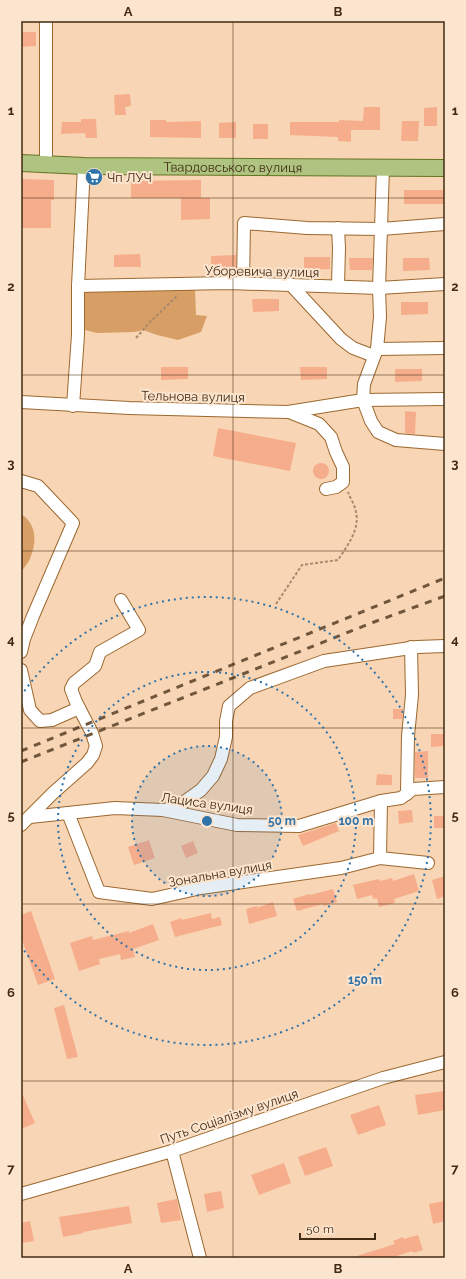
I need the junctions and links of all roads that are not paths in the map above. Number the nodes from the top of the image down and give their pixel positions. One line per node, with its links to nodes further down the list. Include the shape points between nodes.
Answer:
1 (46, 21): 3 (street)
2 (21, 163): 3 (main road, Твардовського вулиця)
3 (46, 164): 4 (main road, Твардовського вулиця)
4 (84, 166): 5 (main road, Твардовського вулиця); 13 (street)
5 (383, 168): 6 (main road, Твардовського вулиця); 9 (street)
6 (445, 168)
7 (445, 224): 9 (street)
8 (338, 228): 9 (street); 10 (street, via 244,223); 14 (street)
9 (381, 229): 15 (street)
10 (243, 283): 11 (street, Уборевича вулиця); 13 (street, Уборевича вулиця)
11 (290, 284): 14 (street, Уборевича вулиця); 17 (street, via 341,339 353,348)
12 (445, 284): 15 (street, Уборевича вулиця)
13 (78, 286): 21 (street, via 78,335)
14 (338, 286): 15 (street, Уборевича вулиця)
15 (379, 288): 17 (street, via 380,317)
16 (445, 348): 17 (street)
17 (375, 353): 19 (street, via 364,384)
18 (445, 399): 19 (street, Тельнова вулиця)
19 (363, 400): 22 (street, Тельнова вулиця); 23 (street, via 378,432 396,440)
20 (21, 402): 21 (street, Тельнова вулиця)
21 (73, 406): 22 (street, Тельнова вулиця)
22 (288, 412): 25 (street, via 319,424 331,437 342,467 343,482 336,487)
23 (445, 444)
24 (21, 481): 29 (street, via 38,486 73,523 33,616)
25 (326, 488)
26 (121, 600): 31 (street, via 139,630 100,652 95,666 74,683 71,689)
27 (445, 646): 28 (street)
28 (411, 648): 33 (street, via 412,695); 35 (street, via 324,661 250,688 229,706 221,759 213,776 201,790 180,804)
29 (21, 652)
30 (21, 670): 31 (street, via 30,710 40,721 52,720)
31 (79, 708): 37 (street, via 92,733 96,746 94,755)
32 (445, 787): 33 (street, Лациса вулиця, via 413,789)
33 (407, 794): 34 (street, Лациса вулиця, via 401,798)
34 (381, 801): 35 (street, Лациса вулиця, via 300,826 237,825); 38 (street)
35 (164, 810): 36 (street, Лациса вулиця, via 115,808)
36 (68, 813): 37 (street, Лациса вулиця); 38 (street, Зональна вулиця, via 99,892 152,899 201,888 341,868)
37 (26, 821)
38 (380, 858): 39 (street, Зональна вулиця)
39 (428, 864)
40 (445, 1062): 41 (street, Путь Соціалізму вулиця, via 383,1078)
41 (172, 1151): 42 (street, Путь Соціалізму вулиця); 43 (street)
42 (21, 1194)
43 (200, 1258)

